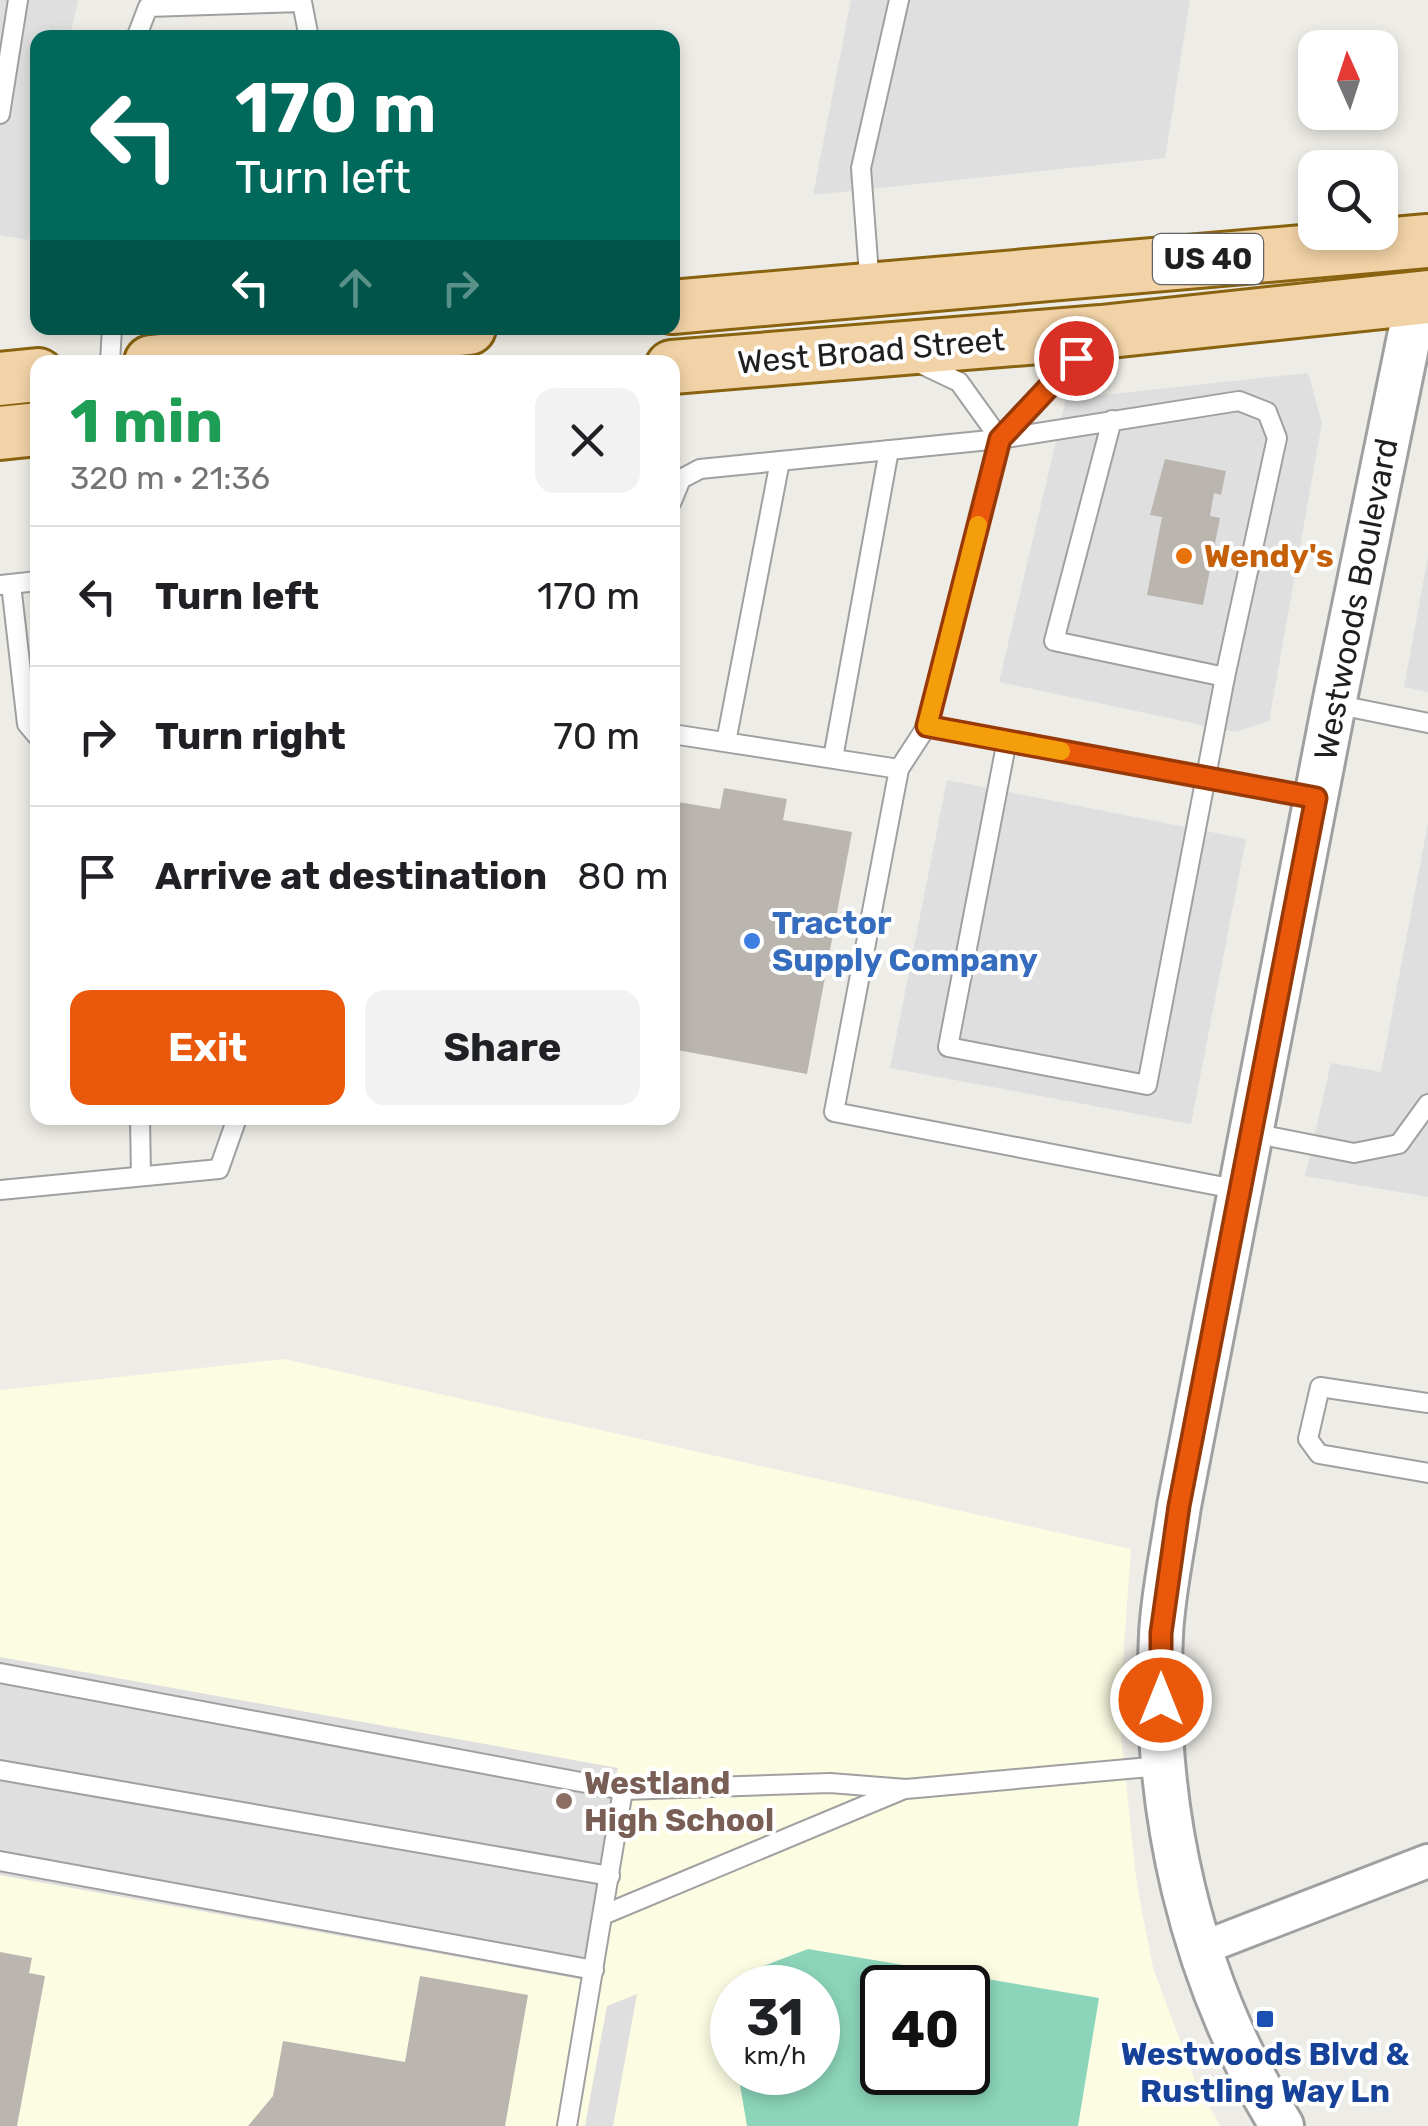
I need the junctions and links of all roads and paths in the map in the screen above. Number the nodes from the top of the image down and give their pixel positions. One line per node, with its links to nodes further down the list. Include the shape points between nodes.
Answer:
1 (18, 0): 5 (lane)
2 (899, 0): 7 (lane, via 862,168)
3 (139, 30): 4 (lane, via 148,7 302,2)
4 (307, 30)
5 (0, 114)
6 (1428, 241): 7 (main road, West Broad Street / US 40)
7 (870, 288): 9 (main road, West Broad Street / US 40)
8 (1422, 297): 10 (main road, West Broad Street / US 40); 26 (street, Westwoods Boulevard)
9 (680, 306)
10 (1101, 332): 13 (main road, West Broad Street / US 40); 19 (lane)
11 (419, 335): 12 (main road)
12 (356, 344): 14 (main road)
13 (889, 349): 15 (main road, West Broad Street / US 40); 19 (lane, via 959,382)
14 (231, 355)
15 (680, 367)
16 (30, 376): 17 (main road)
17 (0, 379)
18 (1112, 420): 19 (lane); 25 (lane, via 1054,641); 25 (lane, via 1239,401 1267,412 1277,438)
19 (1000, 439): 20 (lane); 28 (lane)
20 (890, 450): 21 (lane); 33 (lane)
21 (780, 461): 22 (lane, via 700,469); 32 (lane)
22 (680, 481)
23 (30, 582): 24 (lane)
24 (5, 585): 29 (lane)
25 (1226, 677): 35 (lane)
26 (1334, 704): 27 (lane); 36 (street, Westwoods Boulevard)
27 (1428, 723)
28 (927, 726): 31 (lane); 34 (lane)
29 (30, 727)
30 (680, 735): 32 (lane)
31 (1007, 740): 35 (lane); 35 (lane, via 948,1047 1146,1085)
32 (726, 742): 33 (lane)
33 (833, 758): 34 (lane)
34 (899, 769): 43 (lane, via 834,1112)
35 (1206, 778): 36 (lane)
36 (1316, 798): 40 (street, Westwoods Boulevard)
37 (1428, 1104): 40 (lane, via 1398,1144 1354,1153)
38 (140, 1125): 41 (lane)
39 (235, 1125): 41 (lane, via 219,1169)
40 (1251, 1133): 43 (street, Westwoods Boulevard)
41 (141, 1176): 42 (lane)
42 (0, 1190)
43 (1240, 1190): 47 (street, Westwoods Boulevard, via 1164,1615)
44 (1428, 1403): 45 (lane, via 1320,1388 1308,1439 1318,1454)
45 (1428, 1473)
46 (0, 1672): 50 (lane)
47 (1161, 1766): 49 (lane); 55 (street, Westwoods Boulevard, via 1175,1859)
48 (0, 1770): 53 (lane)
49 (906, 1789): 50 (lane, via 830,1782); 54 (lane)
50 (623, 1790): 53 (lane)
51 (0, 1860): 56 (lane)
52 (1428, 1861): 55 (street)
53 (610, 1876): 54 (lane)
54 (603, 1915): 56 (lane)
55 (1200, 1948): 58 (street, Westwoods Boulevard, via 1210,1982)
56 (594, 1970): 57 (lane)
57 (568, 2126)
58 (1282, 2126)

